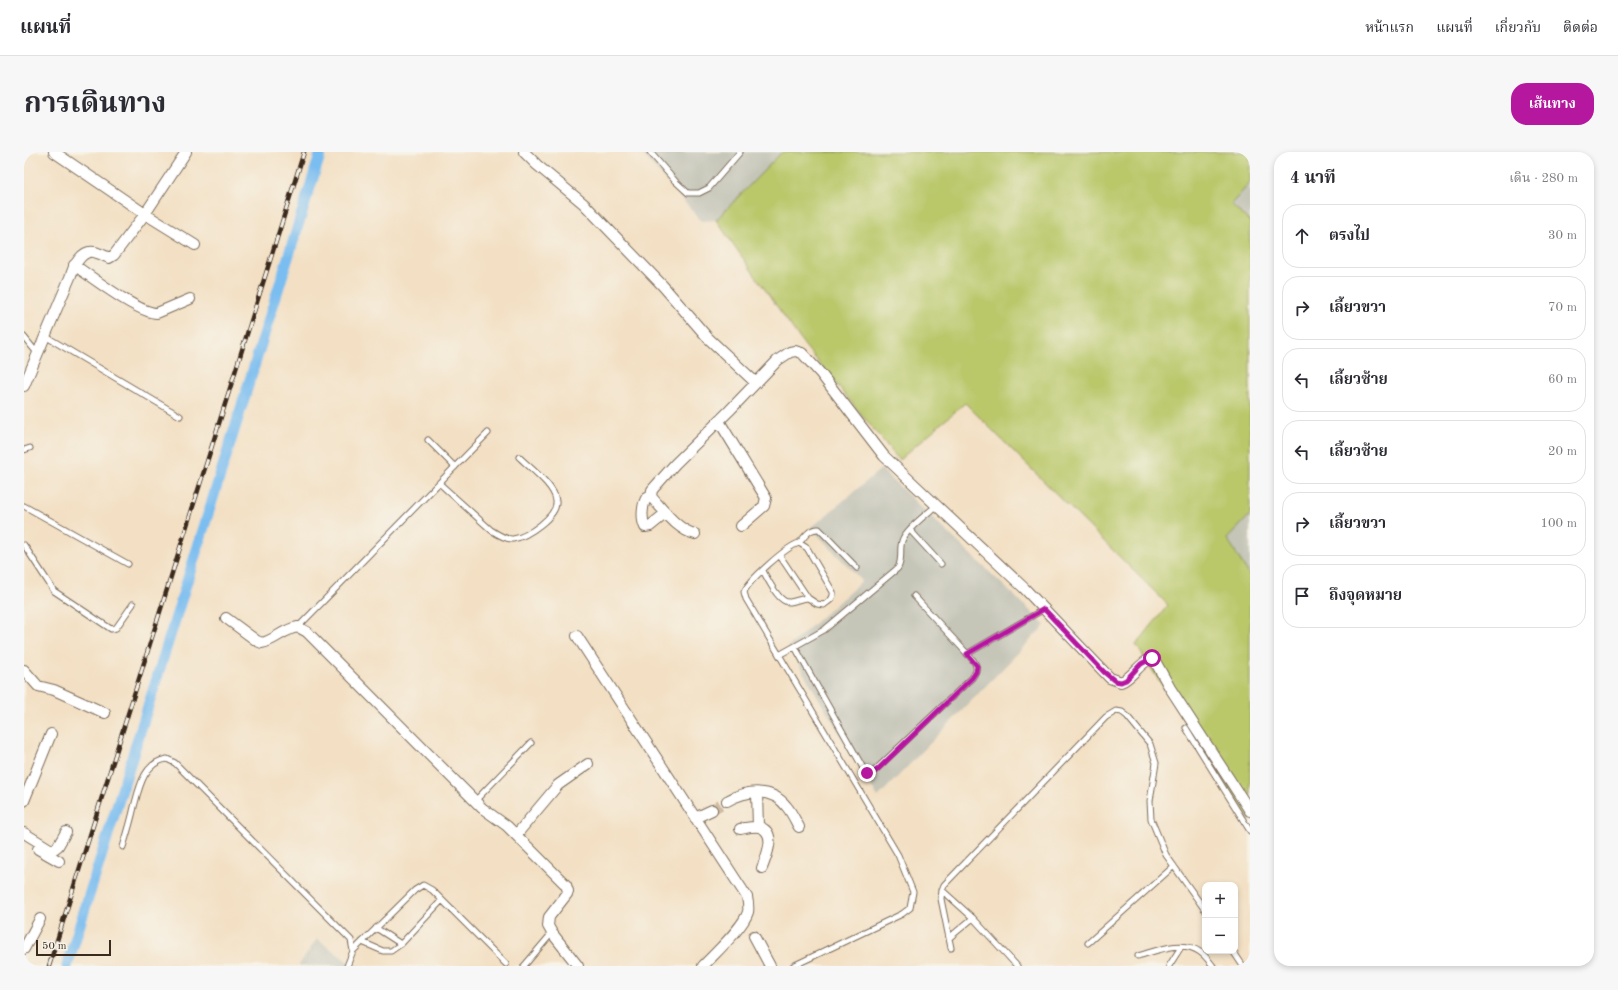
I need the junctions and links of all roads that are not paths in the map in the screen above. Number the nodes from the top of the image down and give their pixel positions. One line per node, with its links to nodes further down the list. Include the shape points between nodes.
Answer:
1 (54, 152): 6 (street)
2 (186, 152): 6 (street)
3 (524, 152): 13 (street, via 584,204 663,286 703,332)
4 (650, 152): 5 (lane, via 674,181 688,193 699,193 709,188)
5 (740, 152)
6 (145, 214): 7 (street); 8 (street, via 110,258 94,252 87,253)
7 (195, 245)
8 (74, 265): 9 (street, via 133,305 151,313 157,313); 10 (street)
9 (190, 299)
10 (45, 336): 12 (street); 15 (lane)
11 (24, 337): 12 (lane)
12 (38, 354): 14 (street)
13 (756, 383): 16 (street); 25 (street, via 784,355 795,351 802,353 884,456)
14 (24, 386)
15 (180, 416)
16 (719, 421): 24 (street, via 660,480 652,490); 28 (street, via 766,498 764,506)
17 (488, 433): 22 (lane)
18 (428, 440): 22 (lane)
19 (30, 448): 20 (lane)
20 (24, 450)
21 (518, 457): 23 (lane, via 552,489 556,500 552,515 526,535 512,539 500,536)
22 (455, 467): 23 (lane)
23 (439, 483): 43 (lane)
24 (651, 496): 27 (street); 27 (street, via 647,497 643,504 645,527)
25 (937, 505): 29 (lane); 41 (street)
26 (24, 506): 34 (lane)
27 (666, 513): 30 (street, via 683,529)
28 (741, 526)
29 (910, 530): 35 (lane); 45 (lane, via 902,539 901,562 898,568 838,620)
30 (695, 534)
31 (799, 543): 33 (lane); 36 (lane, via 813,529 819,529); 39 (lane, via 807,548 834,596 824,605)
32 (24, 545): 40 (lane, via 54,591 111,630 116,628)
33 (780, 556): 37 (lane); 39 (lane)
34 (128, 564)
35 (941, 564)
36 (857, 568)
37 (763, 571): 39 (lane, via 784,602); 47 (lane, via 751,581 744,592)
38 (914, 596): 46 (lane)
39 (808, 598)
40 (133, 604)
41 (1044, 609): 46 (lane); 59 (street, via 1115,681 1126,680 1146,660 1152,658)
42 (226, 618): 43 (street, via 262,644 291,628)
43 (298, 627): 56 (street, via 307,632)
44 (577, 636): 60 (street)
45 (795, 647): 46 (lane, via 867,773 877,770 972,678 977,666); 47 (lane)
46 (967, 654)
47 (779, 655): 97 (lane, via 898,855 913,892 910,908 902,914)
48 (24, 670): 49 (street, via 38,686 54,690)
49 (105, 713)
50 (1186, 728): 64 (lane)
51 (51, 734): 55 (street)
52 (531, 743): 56 (lane)
53 (588, 764): 67 (street, via 558,785)
54 (757, 793): 57 (street, via 739,794); 61 (street); 62 (street, via 779,799)
55 (24, 801)
56 (475, 801): 67 (street)
57 (727, 801)
58 (712, 810): 60 (street)
59 (1250, 811)
60 (696, 818): 95 (street, via 749,904 740,925)
61 (758, 827): 63 (street); 72 (street, via 766,831 770,843)
62 (799, 827)
63 (740, 829)
64 (1250, 831)
65 (66, 832): 66 (street, via 54,849)
66 (24, 833)
67 (516, 835): 79 (street, via 564,882 568,891 549,917 548,926)
68 (24, 841): 70 (street)
69 (123, 847): 88 (lane, via 140,784 150,768 167,759 175,763 351,940)
70 (59, 861)
71 (1174, 866): 73 (lane, via 1166,855 1151,819 1150,800 1156,763 1150,744 1128,716 1116,711 1106,716 946,881); 75 (lane); 83 (lane)
72 (762, 868)
73 (942, 890): 76 (lane); 81 (lane)
74 (442, 900): 78 (lane, via 428,886 420,886); 84 (lane); 91 (lane)
75 (1202, 906)
76 (972, 918): 81 (lane); 98 (lane)
77 (40, 919): 87 (street)
78 (376, 928): 82 (lane); 84 (lane)
79 (552, 934): 93 (lane); 94 (street)
80 (754, 936): 96 (street)
81 (949, 938): 86 (lane)
82 (362, 942): 84 (lane, via 387,952); 88 (lane)
83 (1088, 943)
84 (401, 944)
85 (1181, 947): 90 (lane, via 1174,946); 99 (lane); 100 (lane, via 1200,951)
86 (951, 948)
87 (24, 949)
88 (353, 951): 92 (lane)
89 (1234, 954): 101 (lane)
90 (1138, 956)
91 (506, 964)
92 (347, 966)
93 (524, 966)
94 (578, 966)
95 (703, 966)
96 (770, 966)
97 (794, 966)
98 (1017, 966)
99 (1168, 966)
100 (1213, 966)
101 (1243, 966)

